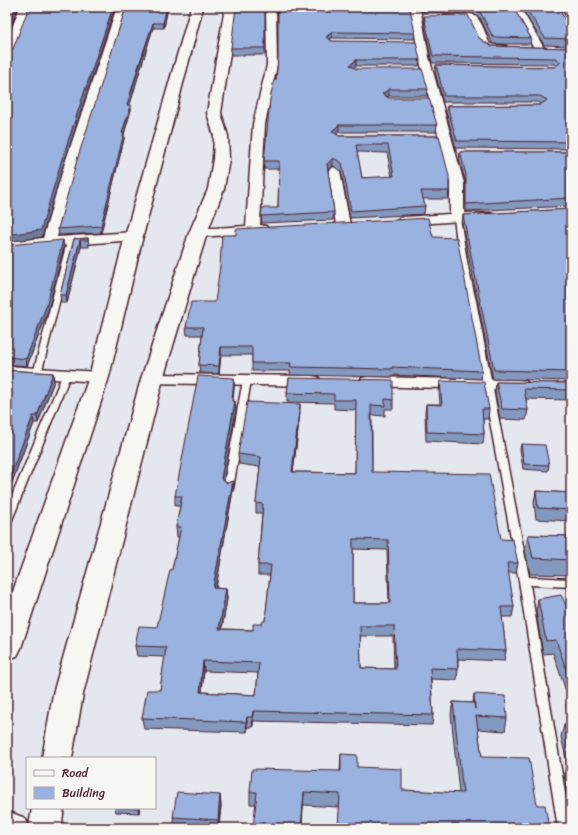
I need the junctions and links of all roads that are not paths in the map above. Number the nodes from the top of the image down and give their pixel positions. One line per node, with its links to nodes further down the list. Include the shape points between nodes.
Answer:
1 (25, 7): 13 (street)
2 (122, 7): 32 (street, via 70,166)
3 (197, 7): 30 (street)
4 (231, 7): 29 (street, via 214,113 221,136 221,159 216,189)
5 (271, 7): 28 (street, via 272,65 259,124)
6 (515, 7): 11 (street)
7 (565, 7): 10 (street)
8 (402, 11): 9 (street)
9 (421, 14): 11 (street, via 471,17 487,47); 15 (street, via 418,44)
10 (571, 15)
11 (539, 48): 12 (street)
12 (552, 48)
13 (7, 54)
14 (420, 100): 15 (street)
15 (440, 106): 17 (street)
16 (430, 138): 17 (street)
17 (445, 138): 18 (street)
18 (450, 154): 19 (street); 22 (street, via 457,183)
19 (466, 154)
20 (334, 171): 26 (street)
21 (500, 214): 22 (street)
22 (457, 218): 23 (street); 42 (lane)
23 (388, 222)
24 (358, 224): 26 (street)
25 (328, 225): 26 (street)
26 (343, 225)
27 (276, 228): 28 (street)
28 (253, 229): 29 (street)
29 (198, 233): 38 (street)
30 (134, 236): 31 (street); 37 (street)
31 (71, 240): 32 (street); 35 (lane)
32 (49, 242): 33 (street)
33 (7, 246)
34 (7, 371): 35 (street)
35 (37, 374): 36 (street)
36 (66, 376): 37 (street); 45 (lane)
37 (99, 377): 48 (street)
38 (152, 379): 39 (street); 49 (street, via 68,694)
39 (247, 380): 40 (street); 44 (lane)
40 (327, 381)
41 (351, 382): 42 (street)
42 (486, 384): 43 (street); 46 (lane)
43 (533, 386)
44 (228, 489)
45 (7, 520)
46 (524, 581): 47 (lane); 54 (lane)
47 (571, 583)
48 (7, 648)
49 (57, 757)
50 (48, 809): 53 (street)
51 (7, 826): 52 (street)
52 (14, 828)
53 (45, 828)
54 (565, 828)

